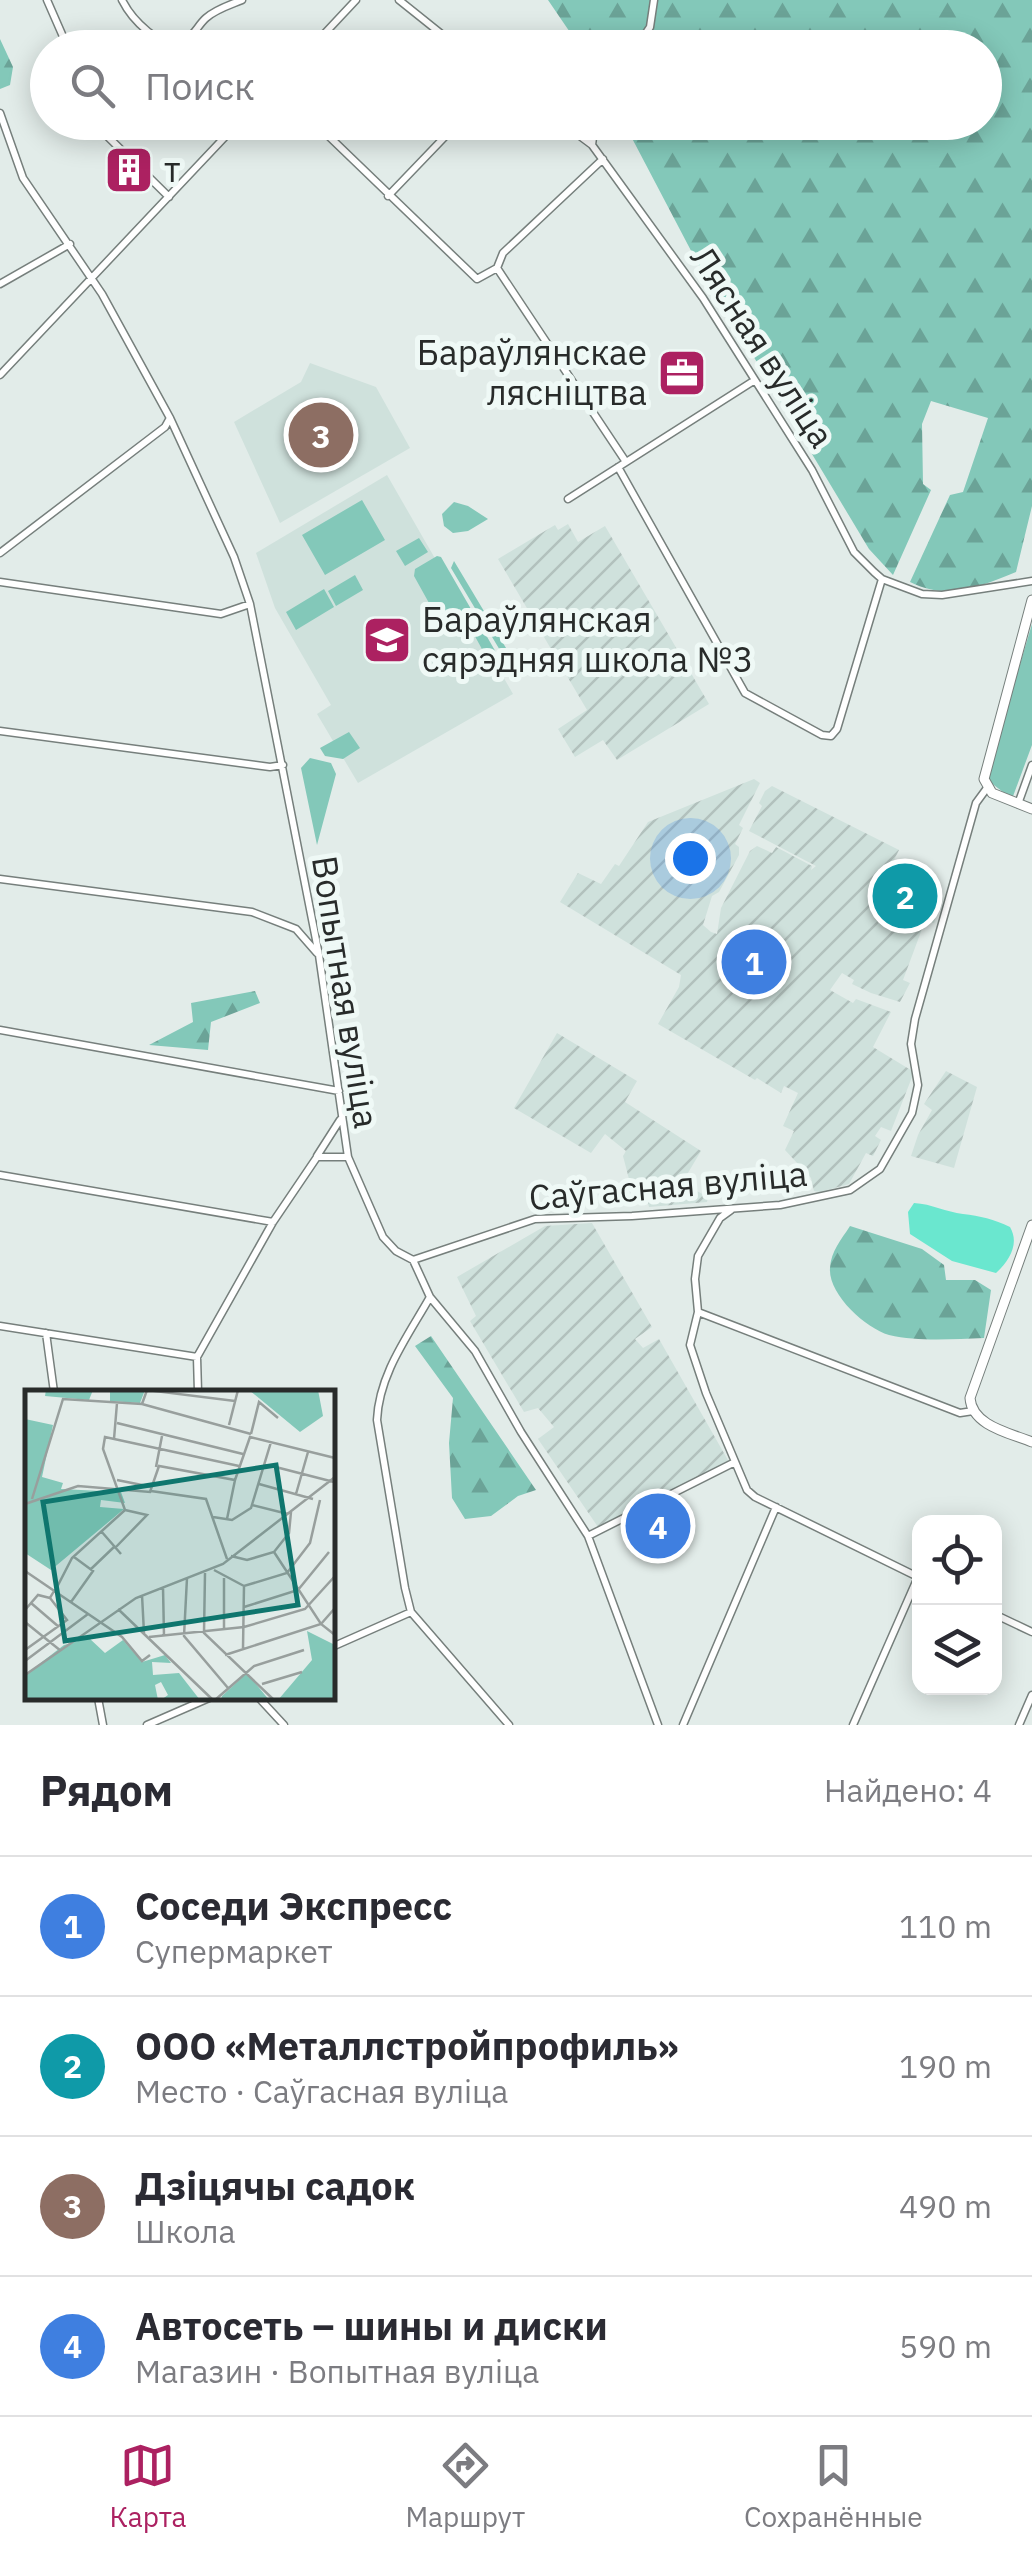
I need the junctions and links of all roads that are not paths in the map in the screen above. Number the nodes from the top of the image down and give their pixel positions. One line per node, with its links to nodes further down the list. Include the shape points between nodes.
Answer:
1 (47, 0): 7 (street)
2 (122, 0): 8 (street)
3 (242, 0): 9 (street)
4 (356, 0): 10 (street)
5 (399, 0): 11 (street)
6 (654, 0): 12 (street)
7 (60, 30)
8 (149, 30)
9 (197, 30)
10 (328, 30)
11 (437, 30)
12 (648, 30)
13 (0, 113): 24 (street, Вопытная вуліца, via 22,178)
14 (111, 140): 23 (street)
15 (222, 140): 23 (street)
16 (332, 140): 22 (street)
17 (442, 140): 22 (street)
18 (587, 140): 20 (street, Лясная вуліца)
19 (593, 140): 20 (street)
20 (592, 144): 21 (street, Лясная вуліца)
21 (603, 160): 25 (street, via 503,253); 29 (street, Лясная вуліца)
22 (388, 196): 25 (street, via 477,279)
23 (169, 197): 26 (street)
24 (70, 244): 26 (street, Вопытная вуліца); 27 (street)
25 (498, 268): 31 (street)
26 (92, 281): 28 (street); 30 (street, Вопытная вуліца)
27 (0, 284)
28 (0, 375)
29 (756, 380): 31 (street); 35 (street, Лясная вуліца, via 854,552)
30 (170, 418): 34 (street); 39 (street, Вопытная вуліца)
31 (626, 462): 32 (street)
32 (618, 467): 33 (street); 35 (street, via 745,693 822,735 837,729)
33 (568, 499)
34 (0, 554)
35 (882, 579): 36 (street, via 942,595)
36 (1032, 580)
37 (0, 582): 39 (street, via 222,614)
38 (1032, 600): 43 (main road)
39 (250, 604): 41 (street, Вопытная вуліца)
40 (0, 731): 41 (street)
41 (283, 765): 47 (street, Вопытная вуліца)
42 (1032, 765): 44 (street)
43 (986, 784): 44 (main road); 54 (street, Саўгасная вуліца, via 918,1005 911,1044 916,1099 888,1158 862,1184 840,1194)
44 (1018, 804): 45 (main road)
45 (1032, 809)
46 (0, 879): 47 (street, via 252,912 296,930)
47 (318, 955): 49 (street, Вопытная вуліца)
48 (0, 1030): 49 (street)
49 (340, 1091): 50 (street, Вопытная вуліца)
50 (342, 1117): 51 (street); 52 (street, Вопытная вуліца)
51 (317, 1157): 52 (street); 55 (street)
52 (348, 1157): 57 (street, Вопытная вуліца, via 383,1238)
53 (0, 1175): 55 (street)
54 (732, 1208): 57 (street, Саўгасная вуліца, via 535,1218); 59 (street, via 698,1256)
55 (273, 1222): 62 (street)
56 (1032, 1225): 65 (main road, via 970,1398)
57 (414, 1260): 58 (street, Вопытная вуліца)
58 (430, 1298): 69 (street, Вопытная вуліца, via 475,1352); 72 (street, via 382,1384 378,1404)
59 (698, 1312): 65 (street, via 960,1413); 67 (street, via 690,1345)
60 (0, 1326): 61 (street)
61 (46, 1333): 62 (street); 63 (street)
62 (196, 1357): 64 (street)
63 (54, 1390)
64 (198, 1390)
65 (972, 1411): 66 (main road)
66 (1032, 1442)
67 (735, 1462): 68 (street, via 747,1490); 69 (street)
68 (776, 1507): 70 (street); 85 (street)
69 (588, 1536): 84 (street, Вопытная вуліца)
70 (912, 1574)
71 (912, 1593): 86 (street)
72 (411, 1612): 75 (street); 83 (street)
73 (1002, 1618): 74 (street)
74 (1032, 1632)
75 (335, 1646)
76 (1032, 1695): 87 (street)
77 (98, 1700): 80 (street)
78 (204, 1700): 81 (street)
79 (260, 1700): 82 (street)
80 (103, 1725)
81 (147, 1725)
82 (284, 1725)
83 (508, 1725)
84 (658, 1725)
85 (683, 1725)
86 (853, 1725)
87 (1020, 1725)

